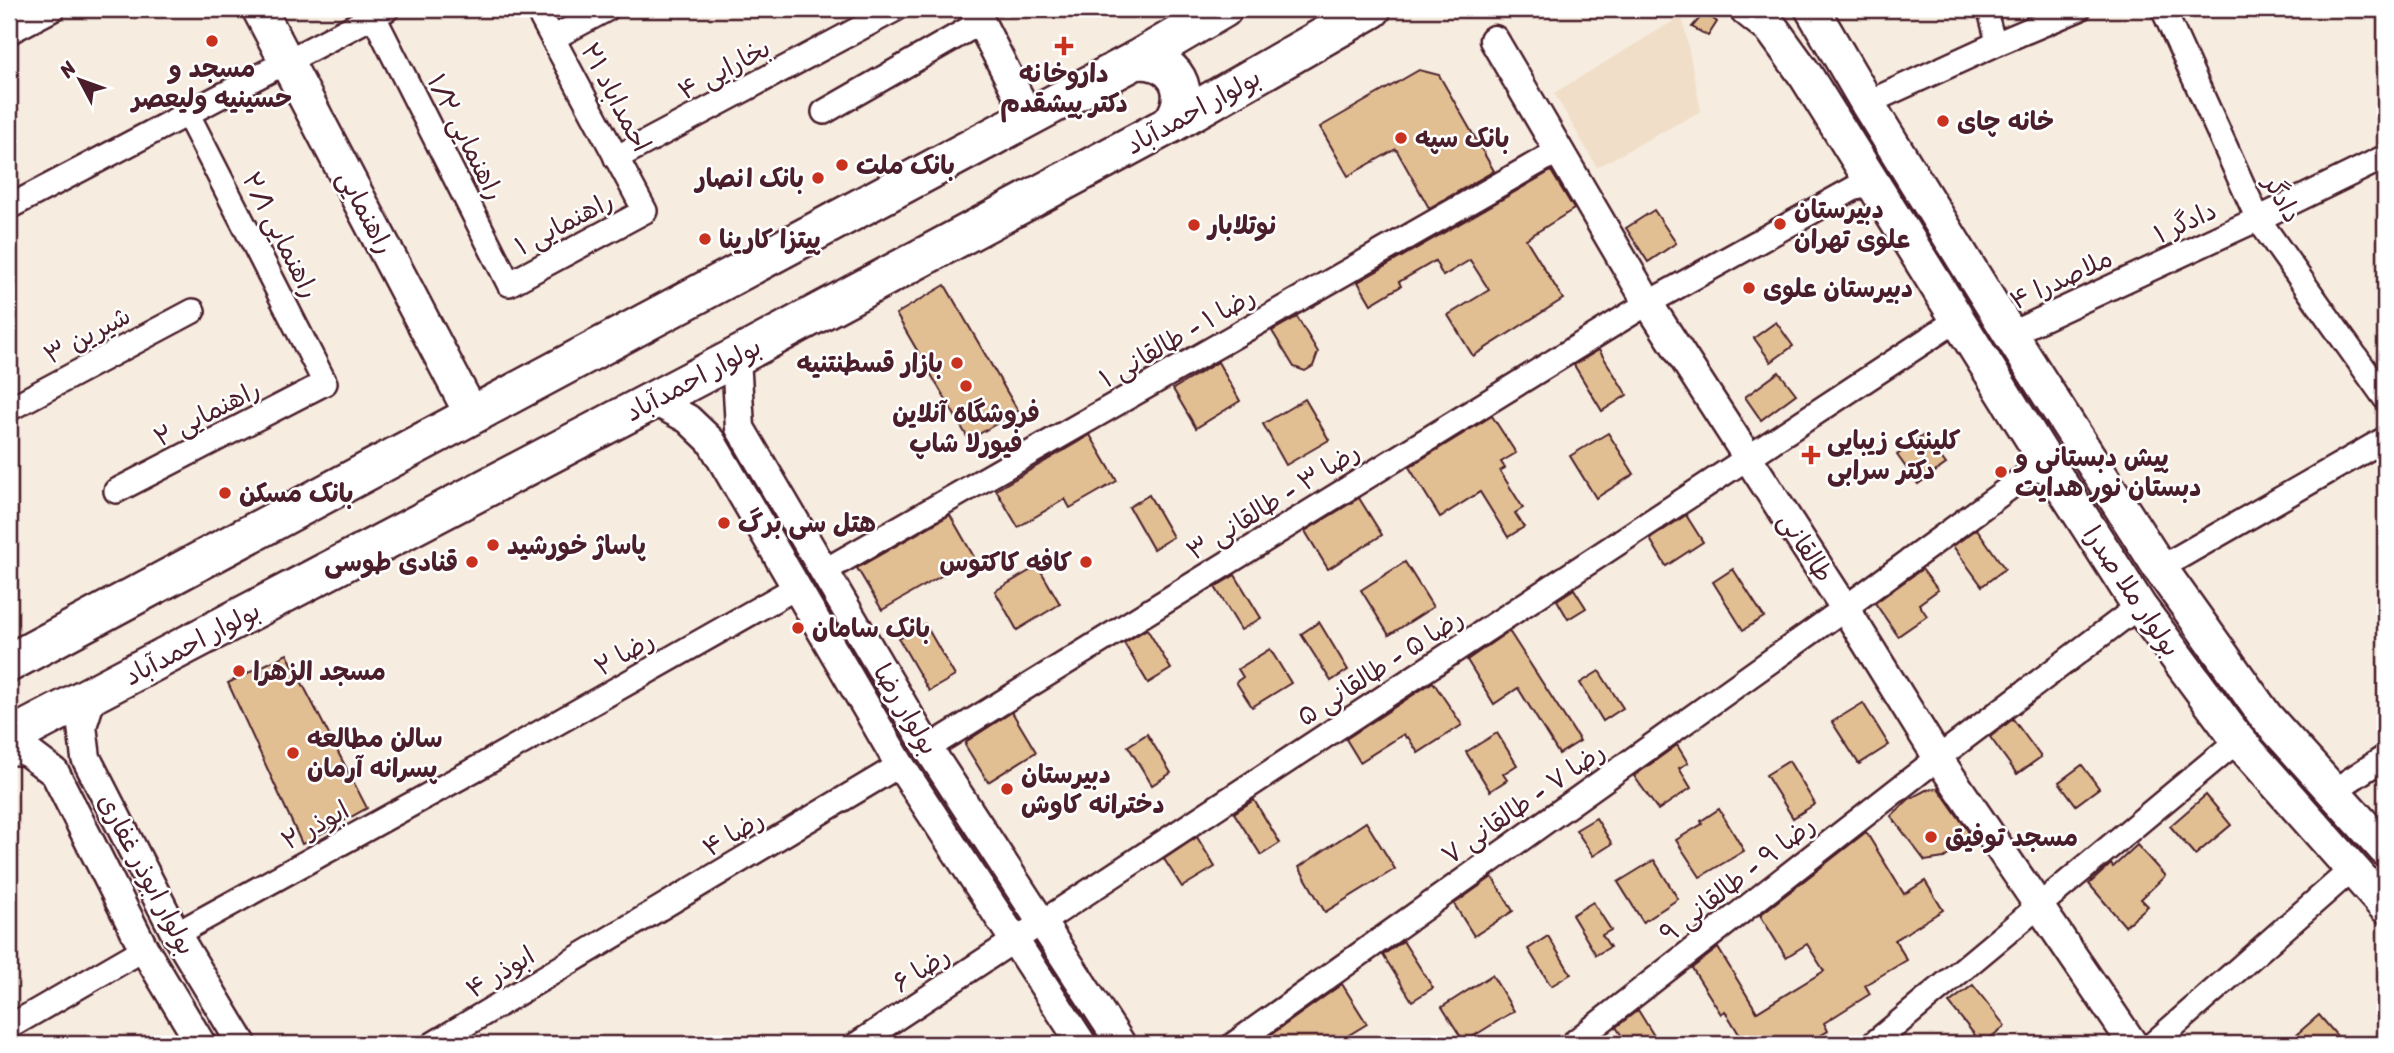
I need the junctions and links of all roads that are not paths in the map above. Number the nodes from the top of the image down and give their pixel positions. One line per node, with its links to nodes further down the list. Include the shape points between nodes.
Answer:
1 (53, 9): 15 (street)
2 (259, 9): 19 (main road, راهنمایی)
3 (537, 9): 16 (street, احمداباد ۲۱)
4 (607, 9): 16 (street)
5 (896, 9): 28 (street, بخارایی ۴)
6 (1223, 9): 20 (main road)
7 (1372, 9): 25 (main road, بولوار احمدآباد)
8 (1812, 9): 21 (main road, بولوار ملا صدرا)
9 (1987, 9): 18 (street)
10 (2080, 9): 18 (street)
11 (2163, 9): 32 (street, دادگر)
12 (376, 11): 19 (street); 34 (street, راهنمایی ۱/۲)
13 (977, 15): 22 (street); 24 (street)
14 (1766, 15): 29 (main road, بولوار ملا صدرا)
15 (9, 32)
16 (553, 38): 28 (street, احمداباد ۲۱)
17 (1494, 40): 26 (street, طالقانی)
18 (1996, 44): 21 (street)
19 (286, 60): 23 (street); 44 (main road, راهنمایی)
20 (1136, 60): 24 (main road); 25 (main road, via 1159,63 1177,79 1182,103)
21 (1867, 103): 38 (main road, بولوار ملا صدرا)
22 (824, 112)
23 (187, 113): 30 (street); 40 (street, راهنمایی ۲/۱)
24 (1029, 117): 44 (main road)
25 (1171, 124): 39 (main road, بولوار احمدآباد)
26 (1558, 151): 35 (street, طالقانی); 52 (street, رضا ۱ - طالقانی ۱)
27 (2385, 157): 32 (street, دادگر ۱)
28 (616, 158): 31 (street, احمداباد ۲۱)
29 (1869, 180): 35 (street, رضا ۳ - طالقانی ۳); 37 (main road, بولوار ملا صدرا)
30 (9, 207)
31 (645, 211): 34 (street, راهنمایی ۱)
32 (2258, 219): 33 (street, دادگر ۱); 41 (street, دادگر)
33 (2135, 276): 38 (street, ملاصدرا ۴)
34 (509, 284)
35 (1648, 303): 48 (street, طالقانی); 60 (street, رضا ۳ - طالقانی ۳)
36 (193, 311): 43 (street, شیرین ۳)
37 (1957, 320): 48 (street, رضا ۵ - طالقانی ۵); 49 (main road, بولوار ملا صدرا)
38 (2010, 334): 51 (main road, بولوار ملا صدرا)
39 (736, 357): 42 (main road, بولوار احمدآباد); 45 (street, بولوار رضا)
40 (325, 383): 50 (street, راهنمایی ۲)
41 (2385, 398)
42 (653, 400): 47 (street, بولوار رضا, via 688,418); 57 (main road, بولوار احمدآباد)
43 (9, 409)
44 (472, 415): 56 (main road)
45 (740, 428): 47 (street, via 733,423 716,425); 52 (street, بولوار رضا)
46 (2385, 439): 51 (street)
47 (711, 441): 53 (street, بولوار رضا)
48 (1748, 458): 55 (street, طالقانی); 73 (street, رضا ۵ - طالقانی ۵)
49 (2046, 461): 54 (main road, بولوار ملا صدرا); 55 (street, رضا ۷ - طالقانی ۷)
50 (116, 491)
51 (2160, 568): 68 (main road, بولوار ملا صدرا, via 2266,717)
52 (824, 571): 60 (street, بولوار رضا)
53 (795, 588): 65 (street, بولوار رضا); 66 (street, رضا ۲)
54 (2139, 606): 59 (main road, بولوار ملا صدرا); 64 (street, رضا ۹ - طالقانی ۹)
55 (1845, 608): 64 (street, طالقانی); 85 (street, رضا ۷ - طالقانی ۷)
56 (9, 662)
57 (92, 695): 58 (main road, بولوار احمدآباد); 63 (street, بولوار ابوذر غفاری, via 82,726)
58 (9, 738)
59 (2238, 740): 70 (main road, بولوار ملا صدرا); 71 (street)
60 (928, 748): 73 (street, بولوار رضا)
61 (9, 750): 67 (street, بولوار ابوذر غفاری, via 26,751)
62 (2385, 757): 68 (street)
63 (86, 758): 67 (street, via 70,756); 74 (street, بولوار ابوذر غفاری)
64 (1938, 758): 71 (street, طالقانی); 86 (street, رضا ۹ - طالقانی ۹)
65 (900, 765): 75 (street, بولوار رضا); 76 (street, رضا ۴)
66 (481, 766): 74 (street, ابوذر ۲)
67 (55, 773): 77 (street, بولوار ابوذر غفاری)
68 (2332, 792): 69 (main road, بولوار ملا صدرا)
69 (2385, 849)
70 (2351, 870): 72 (main road, بولوار ملا صدرا); 89 (street)
71 (2038, 906): 87 (street); 88 (street, طالقانی)
72 (2385, 906)
73 (1042, 922): 75 (street, رضا ۵ - طالقانی ۵); 84 (street, بولوار رضا)
74 (176, 934): 80 (street, بولوار ابوذر غفاری)
75 (1015, 940): 82 (street, رضا ۶); 83 (street, بولوار رضا)
76 (596, 948): 81 (street, ابوذر ۴)
77 (144, 949): 78 (street); 79 (street, بولوار ابوذر غفاری)
78 (9, 1027)
79 (201, 1044)
80 (242, 1044)
81 (433, 1044)
82 (857, 1044)
83 (1082, 1044)
84 (1121, 1044)
85 (1234, 1044)
86 (1572, 1044)
87 (1873, 1044)
88 (2133, 1044)
89 (2153, 1044)

